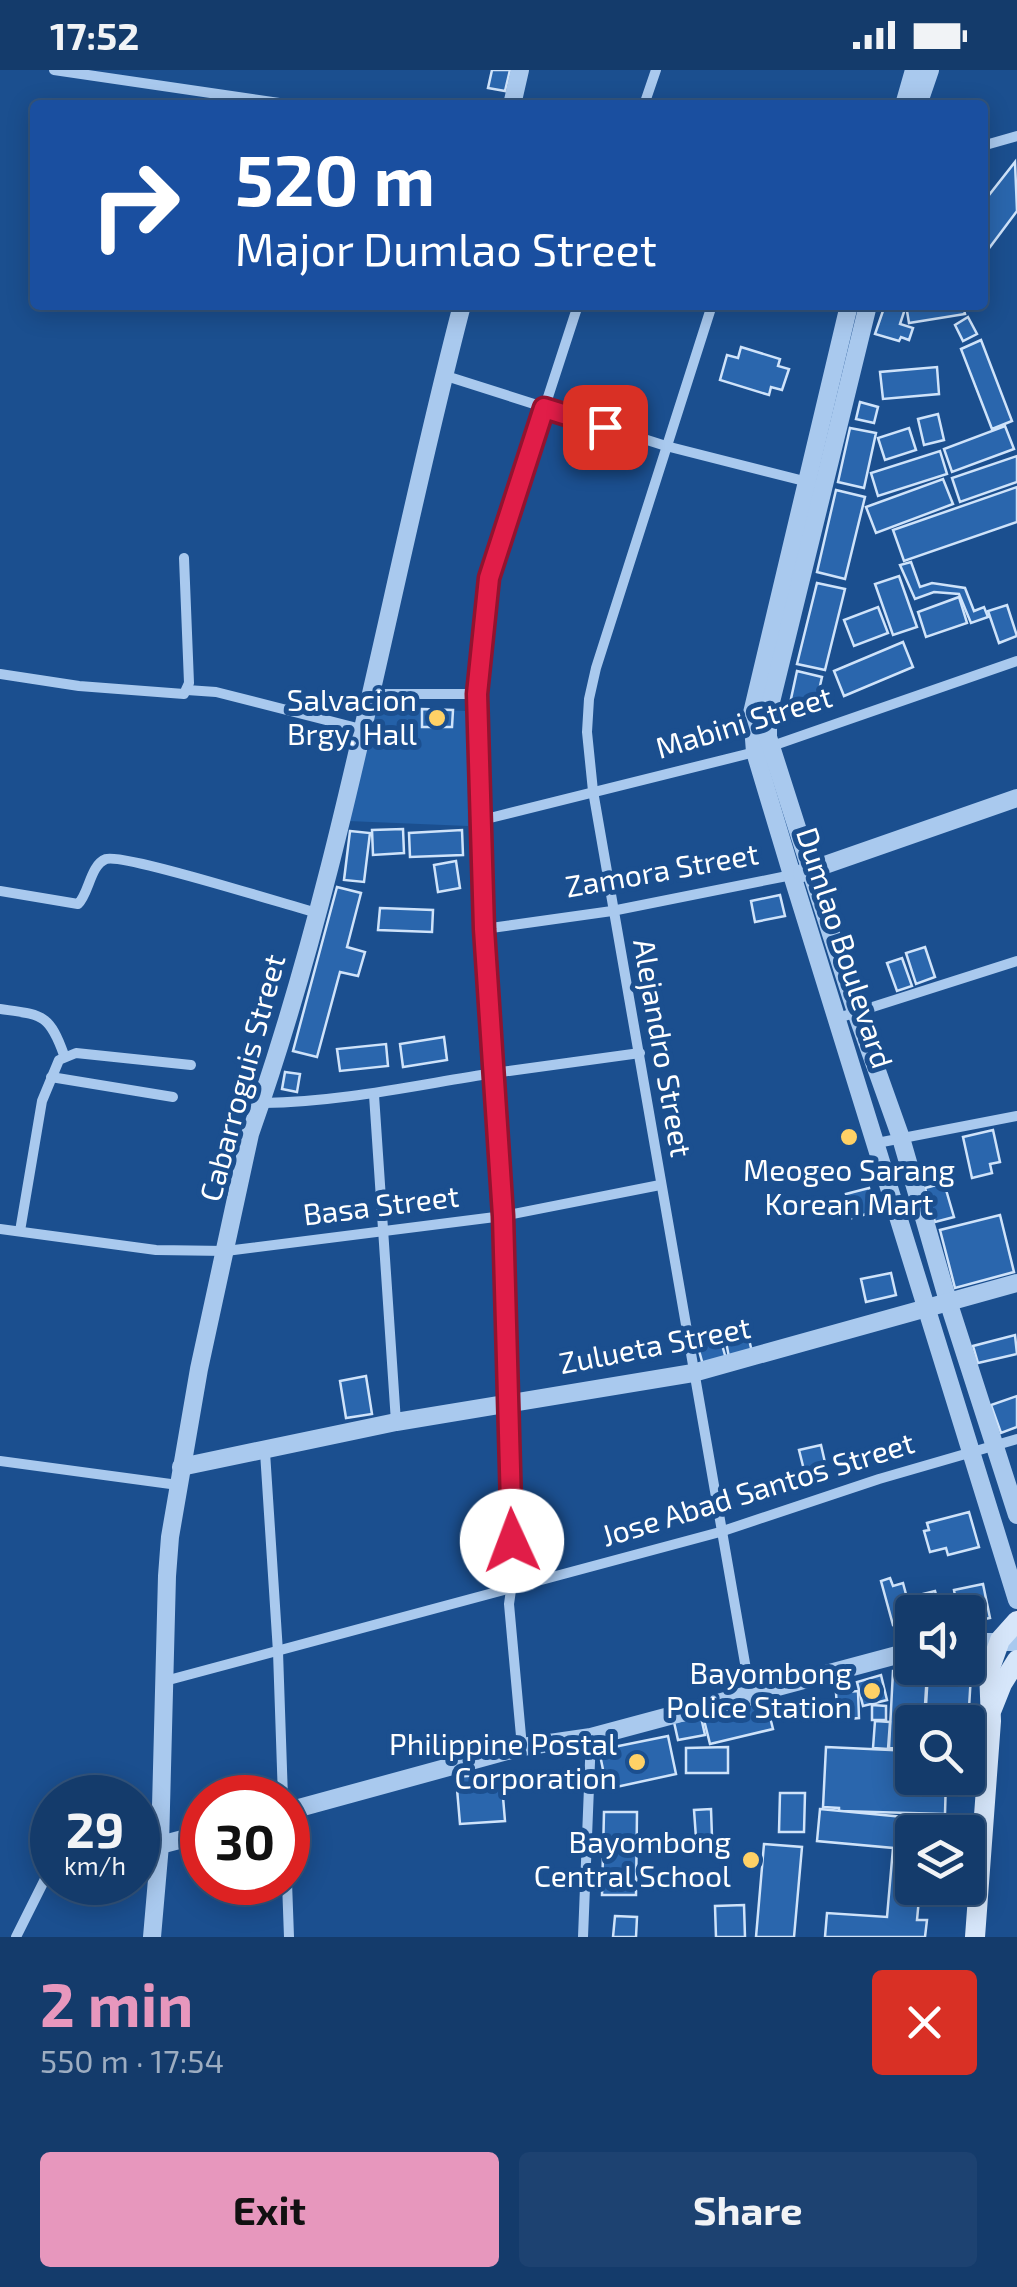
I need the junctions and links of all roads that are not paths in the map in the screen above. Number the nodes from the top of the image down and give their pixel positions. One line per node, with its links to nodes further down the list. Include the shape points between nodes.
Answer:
1 (54, 70): 6 (street)
2 (520, 70): 7 (street)
3 (656, 70): 8 (street)
4 (914, 70): 9 (street)
5 (930, 70): 10 (street)
6 (259, 100)
7 (513, 100)
8 (646, 100)
9 (905, 100)
10 (920, 100)
11 (1017, 136): 12 (street)
12 (988, 144)
13 (461, 310): 18 (street, Cabarroguis Street)
14 (576, 310): 19 (street)
15 (710, 310): 20 (street, Alejandro Street)
16 (848, 310): 21 (street, Dumlao Boulevard)
17 (866, 310): 21 (street, Dumlao Boulevard)
18 (444, 375): 19 (street); 26 (street, Cabarroguis Street)
19 (544, 408): 20 (street); 27 (street, via 489,578)
20 (666, 446): 21 (street); 30 (street, Alejandro Street, via 589,700)
21 (814, 484): 29 (street, Dumlao Boulevard)
22 (184, 558): 25 (street)
23 (1017, 661): 29 (street, Mabini Street)
24 (0, 674): 25 (street, via 174,696)
25 (187, 690): 28 (street)
26 (370, 694): 27 (street); 28 (street, Cabarroguis Street)
27 (477, 694): 32 (street)
28 (361, 729): 37 (street, Cabarroguis Street)
29 (762, 748): 30 (street, Mabini Street); 33 (street, Dumlao Boulevard); 34 (street, Dumlao Boulevard)
30 (593, 791): 32 (street, Mabini Street); 36 (street, Alejandro Street)
31 (1017, 798): 33 (street, Zamora Street)
32 (482, 820): 38 (street)
33 (811, 871): 34 (street, Zamora Street); 41 (street, Dumlao Boulevard)
34 (792, 875): 36 (street, Zamora Street); 41 (street, Dumlao Boulevard)
35 (0, 891): 37 (street, via 78,904 99,864 112,859)
36 (612, 911): 38 (street, Zamora Street); 42 (street, Alejandro Street)
37 (316, 914): 49 (street, Cabarroguis Street)
38 (484, 929): 45 (street)
39 (1017, 960): 41 (street)
40 (0, 1009): 43 (street, via 46,1018)
41 (847, 1015): 51 (street, Dumlao Boulevard); 52 (street, Dumlao Boulevard)
42 (640, 1053): 45 (street); 53 (street, Alejandro Street)
43 (64, 1055): 44 (street); 46 (street)
44 (191, 1065)
45 (492, 1074): 47 (street); 54 (street)
46 (51, 1077): 48 (street); 57 (street)
47 (374, 1095): 49 (street); 56 (street)
48 (173, 1097)
49 (263, 1102): 58 (street, Cabarroguis Street)
50 (1017, 1116): 51 (street)
51 (901, 1138): 52 (street); 60 (street, Dumlao Boulevard)
52 (877, 1143): 61 (street, Dumlao Boulevard)
53 (660, 1186): 54 (street, Basa Street); 62 (street, Alejandro Street)
54 (503, 1216): 56 (street, Basa Street); 63 (street)
55 (0, 1229): 57 (street, Basa Street)
56 (385, 1229): 58 (street, Basa Street); 64 (street)
57 (20, 1232): 58 (street, Basa Street, via 156,1250)
58 (226, 1251): 70 (street, Cabarroguis Street)
59 (1017, 1283): 60 (street, Zulueta Street)
60 (948, 1301): 61 (street, Zulueta Street); 66 (street, Dumlao Boulevard)
61 (925, 1308): 62 (street, Zulueta Street); 68 (street, Dumlao Boulevard)
62 (692, 1373): 63 (street, Zulueta Street); 72 (street, Alejandro Street)
63 (506, 1402): 64 (street, Zulueta Street); 73 (street)
64 (396, 1422): 67 (street, Zulueta Street)
65 (1017, 1440): 66 (street, Jose Abad Santos Street)
66 (995, 1446): 68 (street, Jose Abad Santos Street); 71 (street, Dumlao Boulevard)
67 (265, 1452): 70 (street, Zulueta Street); 77 (street)
68 (969, 1452): 72 (street, Jose Abad Santos Street); 74 (street, Dumlao Boulevard)
69 (0, 1461): 70 (street)
70 (180, 1476): 80 (street, Cabarroguis Street, via 167,1576)
71 (1017, 1515)
72 (720, 1532): 73 (street, Jose Abad Santos Street); 81 (street, Alejandro Street)
73 (510, 1590): 77 (street, Jose Abad Santos Street); 84 (street)
74 (1017, 1600)
75 (1017, 1621): 76 (main road)
76 (1008, 1641): 82 (main road, via 989,1671)
77 (278, 1652): 80 (street, Jose Abad Santos Street); 85 (street)
78 (895, 1656): 81 (street)
79 (1017, 1660): 82 (main road)
80 (165, 1681): 88 (street, Cabarroguis Street)
81 (750, 1692): 83 (street)
82 (991, 1711): 96 (main road)
83 (591, 1737): 84 (street); 95 (street)
84 (522, 1747): 86 (street)
85 (282, 1775)
86 (310, 1805)
87 (180, 1840): 88 (street)
88 (160, 1845)
89 (32, 1905): 92 (street)
90 (155, 1905): 93 (street, Cabarroguis Street)
91 (288, 1905): 94 (street)
92 (16, 1937)
93 (152, 1937)
94 (290, 1937)
95 (583, 1937)
96 (974, 1937)

